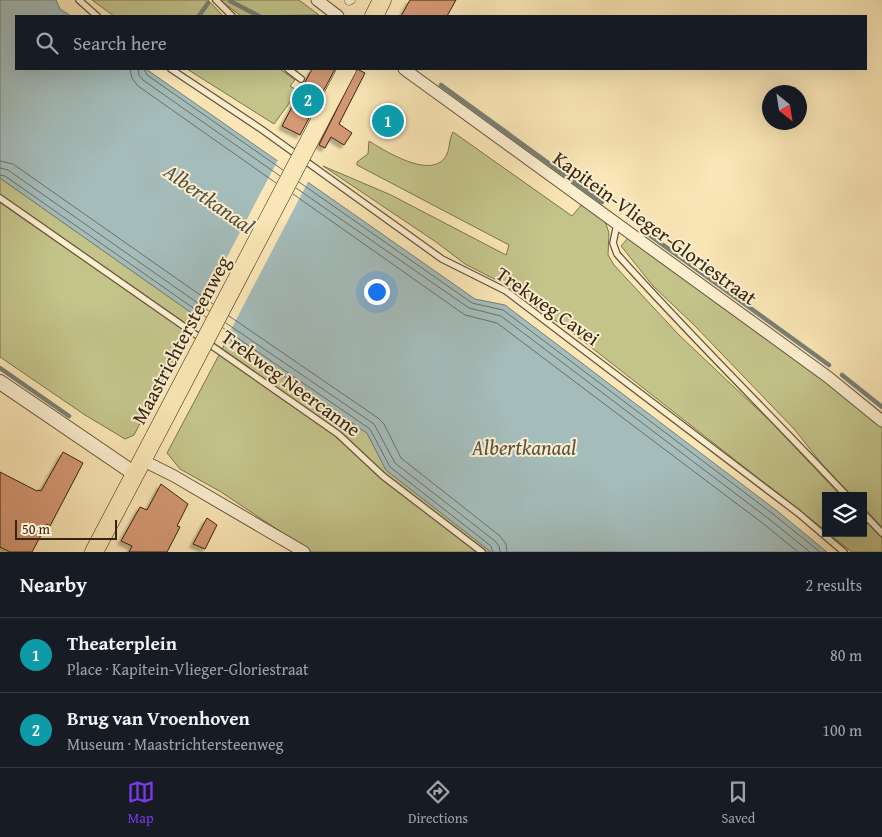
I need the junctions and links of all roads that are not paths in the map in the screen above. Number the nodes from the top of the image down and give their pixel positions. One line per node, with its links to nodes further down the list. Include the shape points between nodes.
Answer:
1 (79, 0): 5 (lane)
2 (216, 0): 6 (lane)
3 (317, 0): 7 (street)
4 (382, 0): 8 (main road)
5 (96, 15)
6 (231, 15)
7 (337, 15)
8 (374, 15)
9 (172, 70): 25 (lane, Trekweg Cavei, via 261,129 442,259 506,291 798,513)
10 (289, 70): 13 (lane)
11 (346, 70): 18 (main road, Maastrichtersteenweg, bridge)
12 (405, 70): 15 (street, Kapitein-Vlieger-Gloriestraat)
13 (301, 79)
14 (0, 198): 24 (lane, Trekweg Neercanne, via 338,434 382,476)
15 (617, 224): 17 (street, Kapitein-Vlieger-Gloriestraat, via 828,377); 19 (lane, via 613,243 617,254)
16 (0, 382): 18 (street)
17 (882, 421)
18 (138, 467): 22 (main road, Maastrichtersteenweg); 23 (street, via 174,476)
19 (843, 492)
20 (867, 517): 21 (lane)
21 (882, 533)
22 (94, 552)
23 (304, 552)
24 (482, 552)
25 (844, 552)

